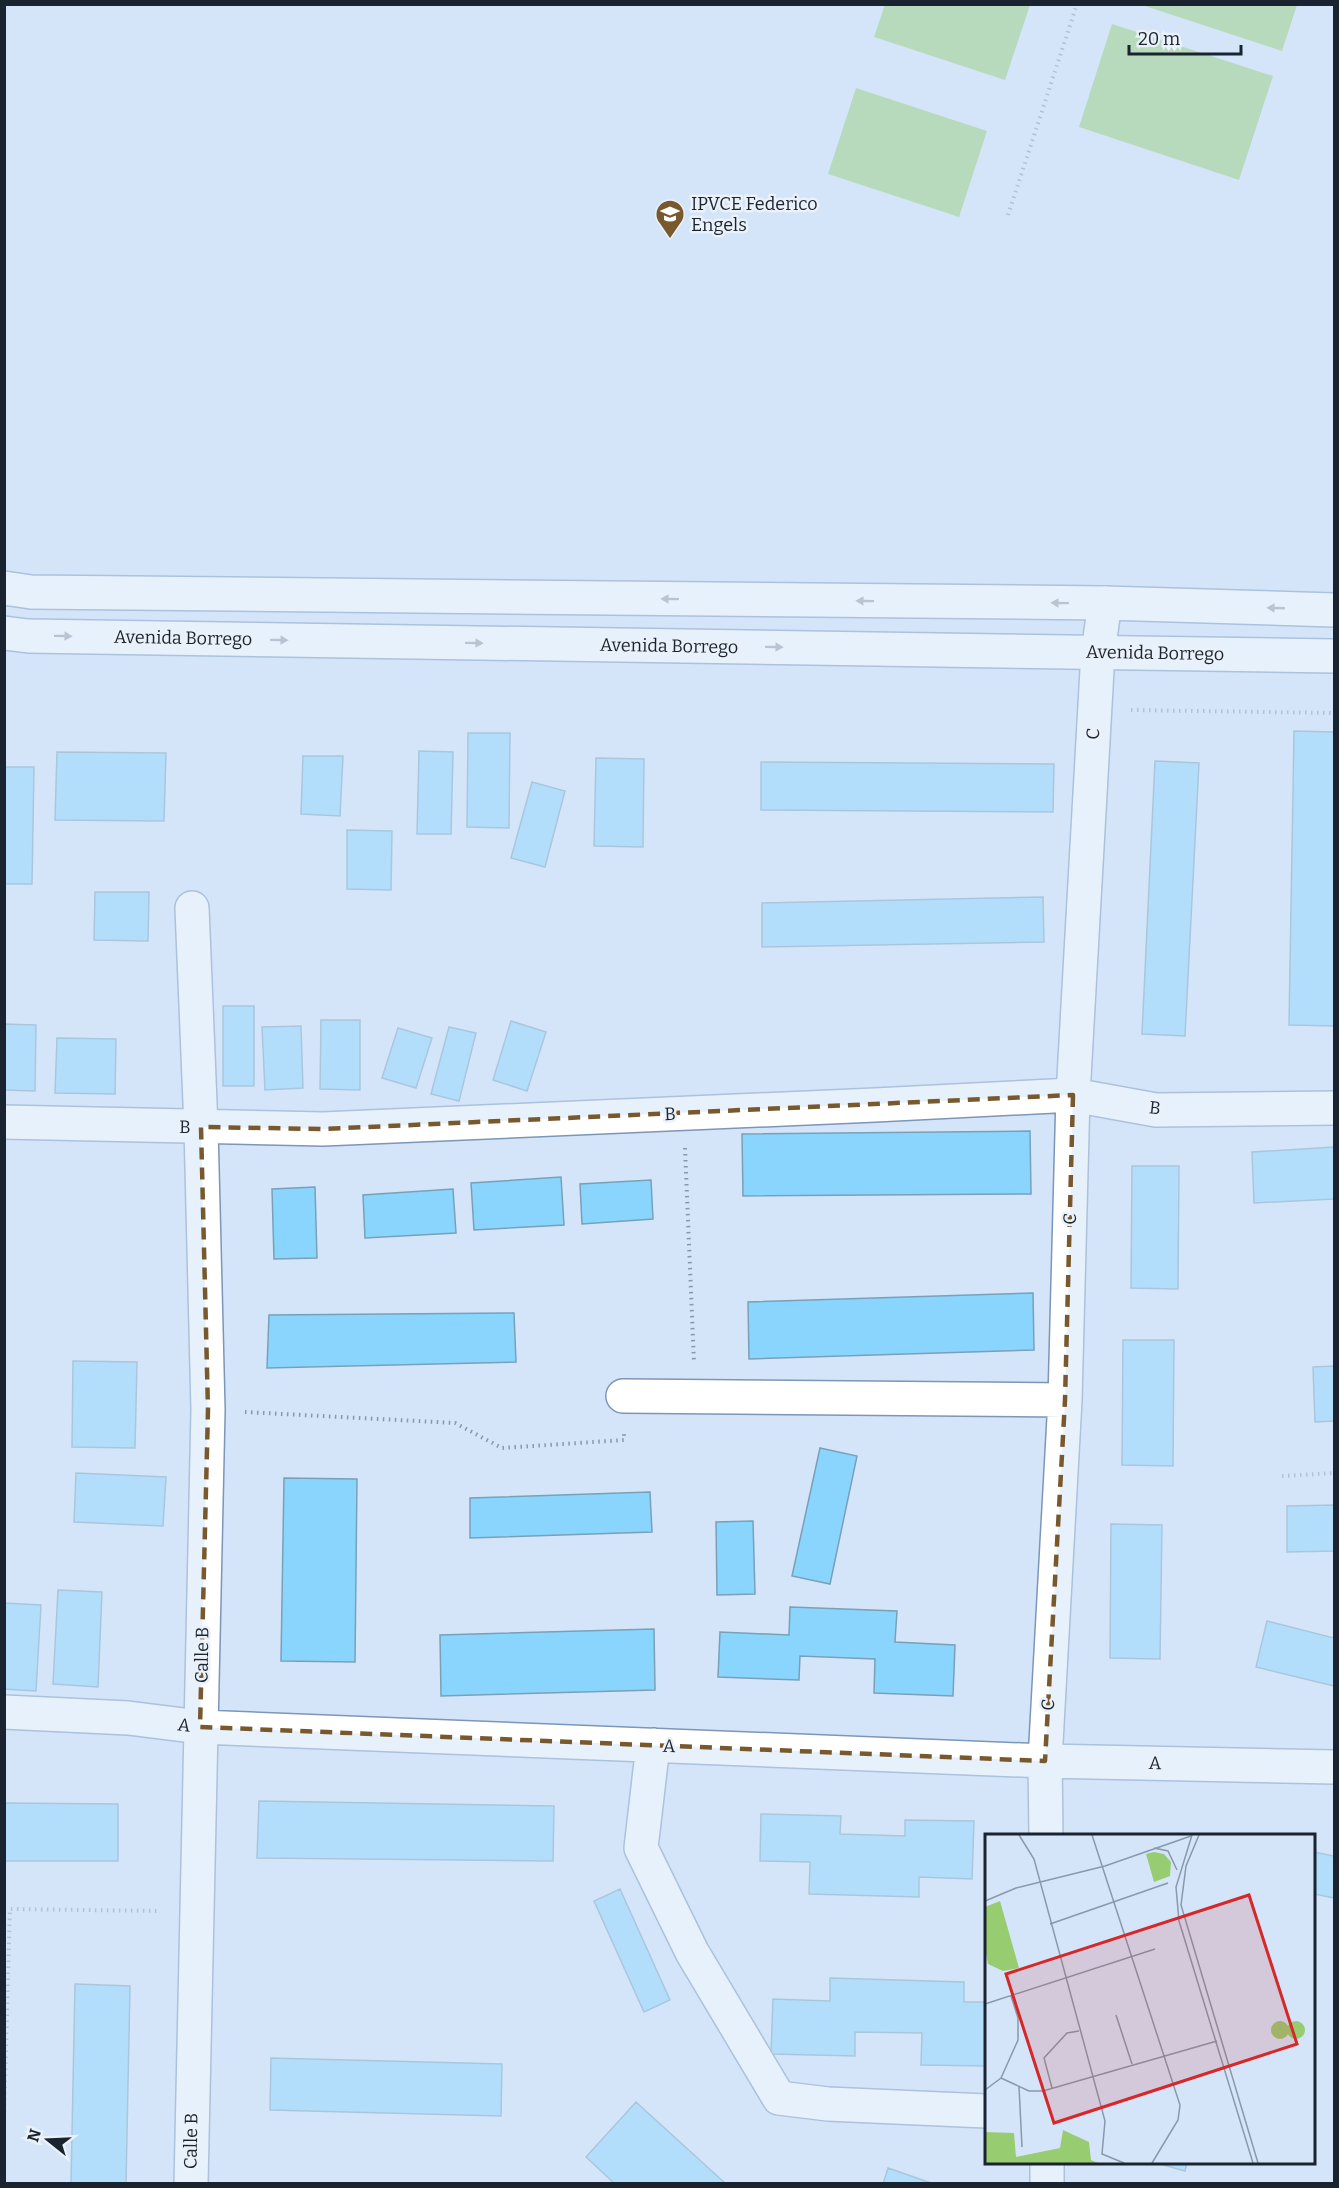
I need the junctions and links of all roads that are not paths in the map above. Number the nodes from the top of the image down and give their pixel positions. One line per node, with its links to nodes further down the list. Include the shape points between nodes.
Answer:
1 (4, 588): 2 (street, one-way to 1, via 31,592)
2 (1105, 603): 3 (street, one-way to 2); 5 (street, C)
3 (1335, 610)
4 (4, 633): 5 (street, Avenida Borrego, one-way to 5)
5 (1098, 652): 6 (street, Avenida Borrego); 8 (street, C)
6 (1335, 656)
7 (192, 908): 11 (street, Calle B)
8 (1073, 1095): 9 (street, B, via 1156,1110); 11 (street, B, via 323,1129); 13 (street, C)
9 (1335, 1108)
10 (4, 1122): 11 (street, B)
11 (201, 1127): 15 (street, Calle B, via 208,1410)
12 (623, 1396): 13 (street)
13 (1065, 1400): 17 (street, C)
14 (4, 1712): 15 (street, A, via 128,1718)
15 (200, 1727): 16 (street, A); 22 (street, Calle B)
16 (653, 1745): 17 (street, A); 20 (street, via 640,1848 692,1952 779,2098)
17 (1046, 1761): 18 (street, A); 19 (street, C)
18 (1335, 1767)
19 (1046, 1834)
20 (985, 2111)
21 (1047, 2164): 23 (street)
22 (191, 2184)
23 (1047, 2184)

